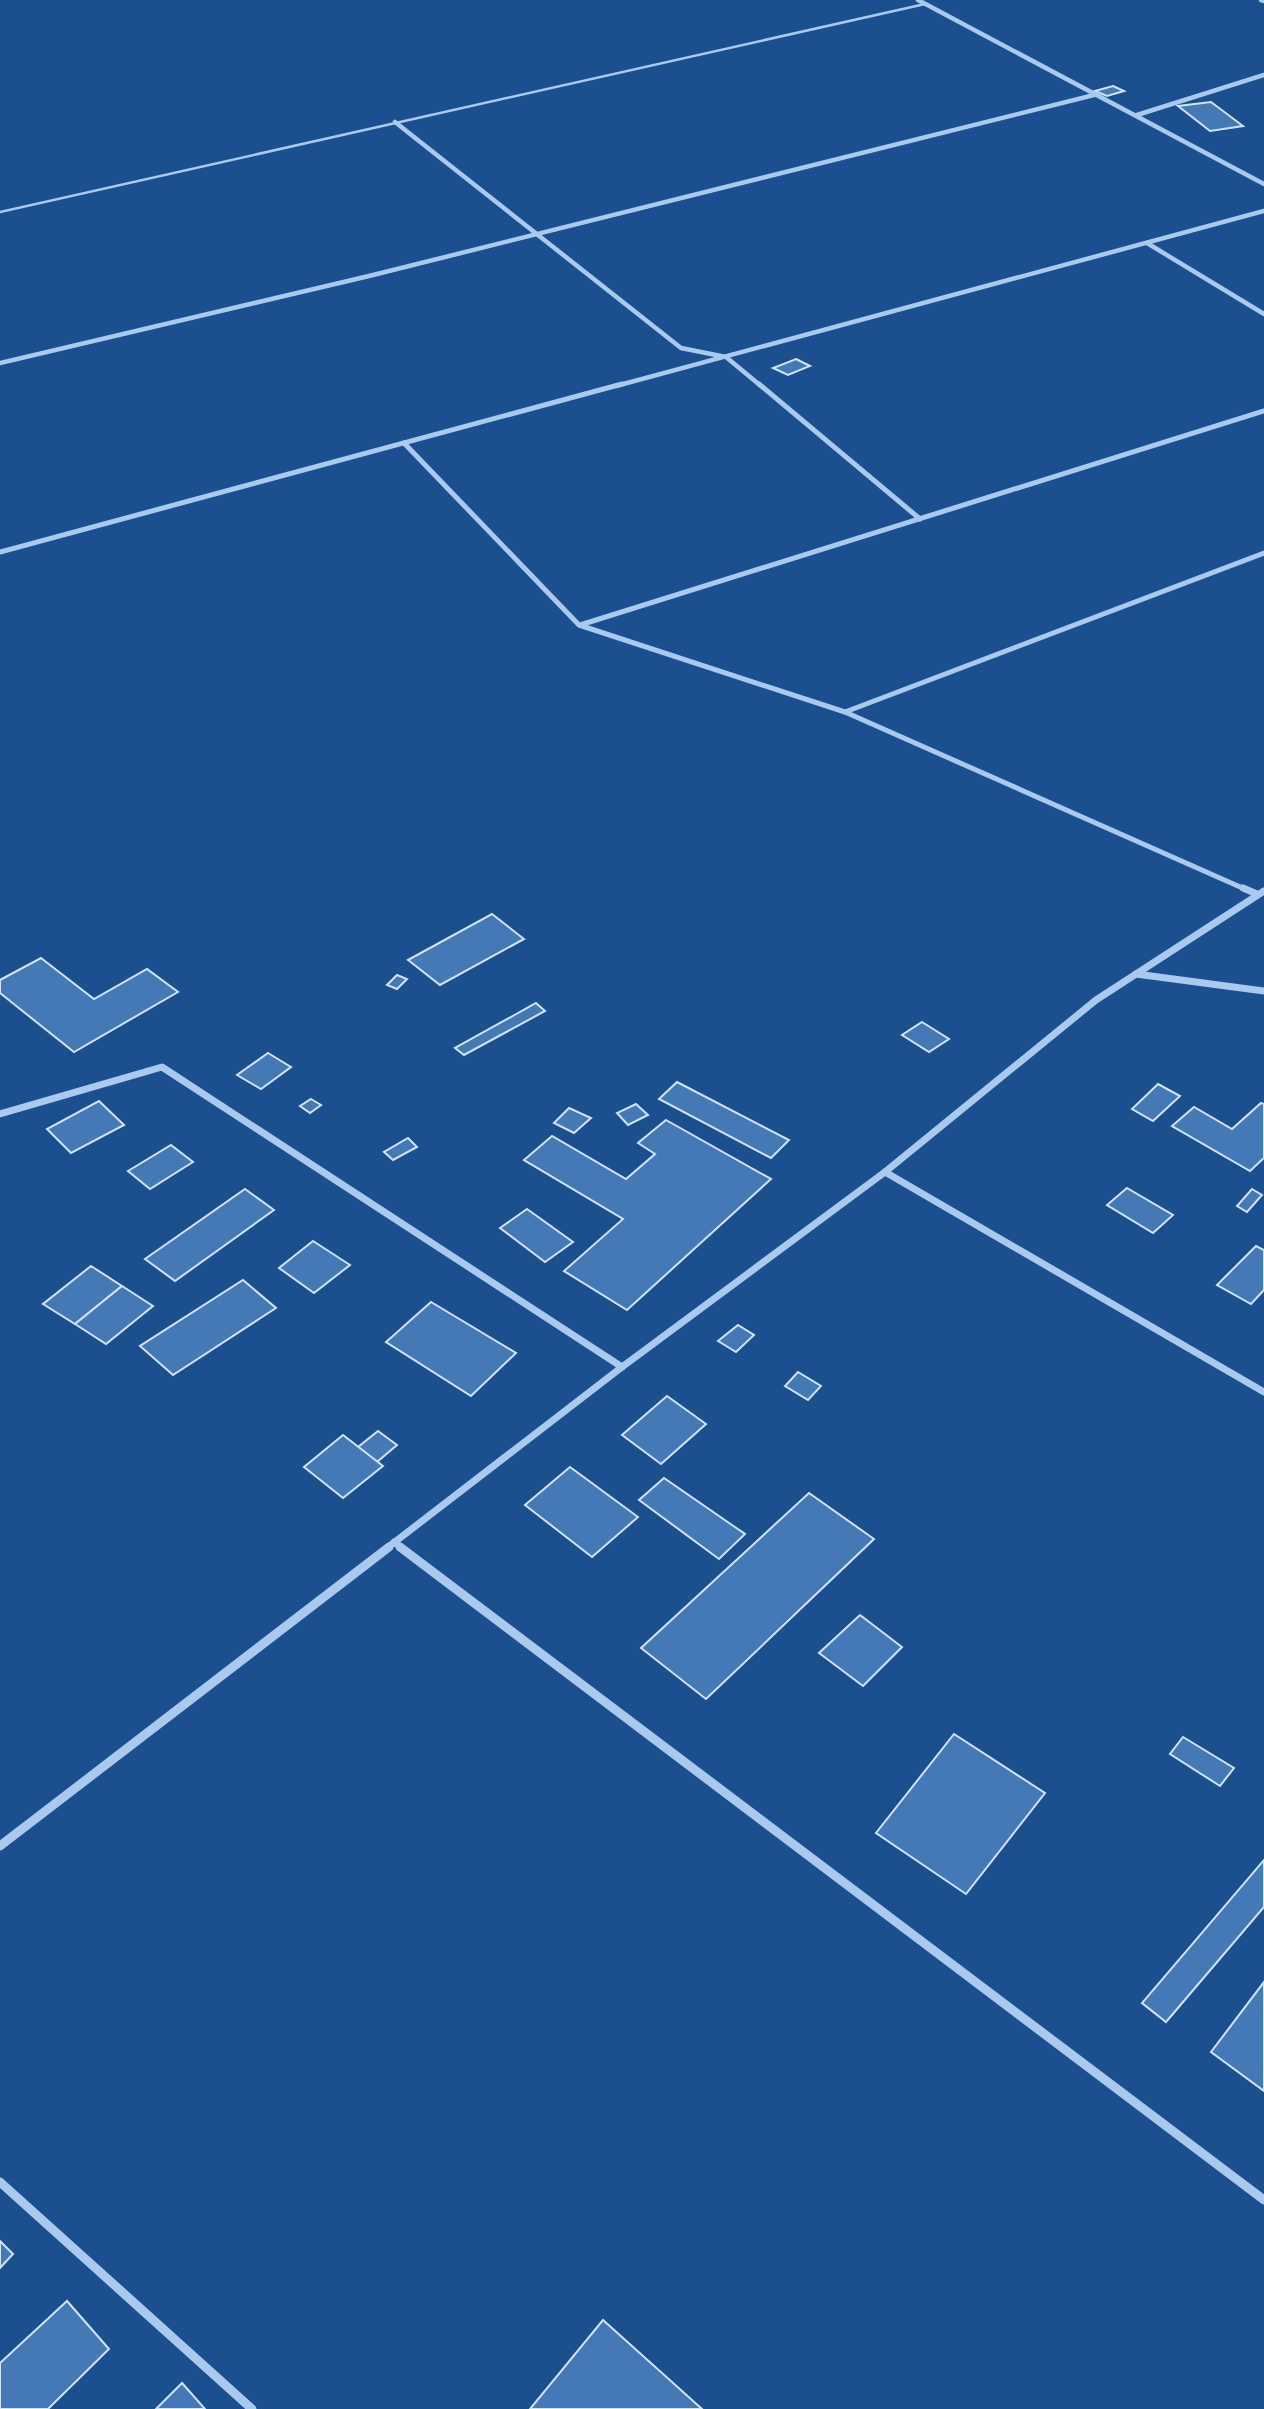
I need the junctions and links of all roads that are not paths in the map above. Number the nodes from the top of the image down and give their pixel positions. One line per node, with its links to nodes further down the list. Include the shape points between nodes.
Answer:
1 (918, 0): 2 (street)
2 (925, 4): 4 (street); 6 (lane)
3 (1264, 75): 5 (street)
4 (1098, 94): 5 (street); 10 (street)
5 (1137, 115): 7 (street)
6 (395, 122): 9 (lane); 10 (street)
7 (1264, 184)
8 (1264, 211): 11 (street)
9 (0, 212)
10 (535, 235): 13 (street, via 681,348); 14 (street)
11 (1147, 243): 12 (street); 13 (street)
12 (1264, 314)
13 (726, 357): 16 (street); 17 (street)
14 (0, 363)
15 (1264, 411): 17 (street)
16 (404, 443): 18 (street); 20 (street)
17 (920, 519): 20 (street)
18 (0, 552)
19 (1264, 553): 21 (street)
20 (579, 625): 21 (street)
21 (845, 712): 22 (street)
22 (1261, 892): 23 (street)
23 (1135, 974): 24 (street); 26 (street, via 1096,1000)
24 (1264, 991)
25 (0, 1114): 27 (street, via 162,1067)
26 (884, 1172): 27 (street); 28 (street)
27 (622, 1367): 29 (street)
28 (1264, 1392)
29 (394, 1542): 30 (street); 32 (street)
30 (0, 1846)
31 (0, 2182): 33 (street)
32 (1264, 2200)
33 (252, 2409)

